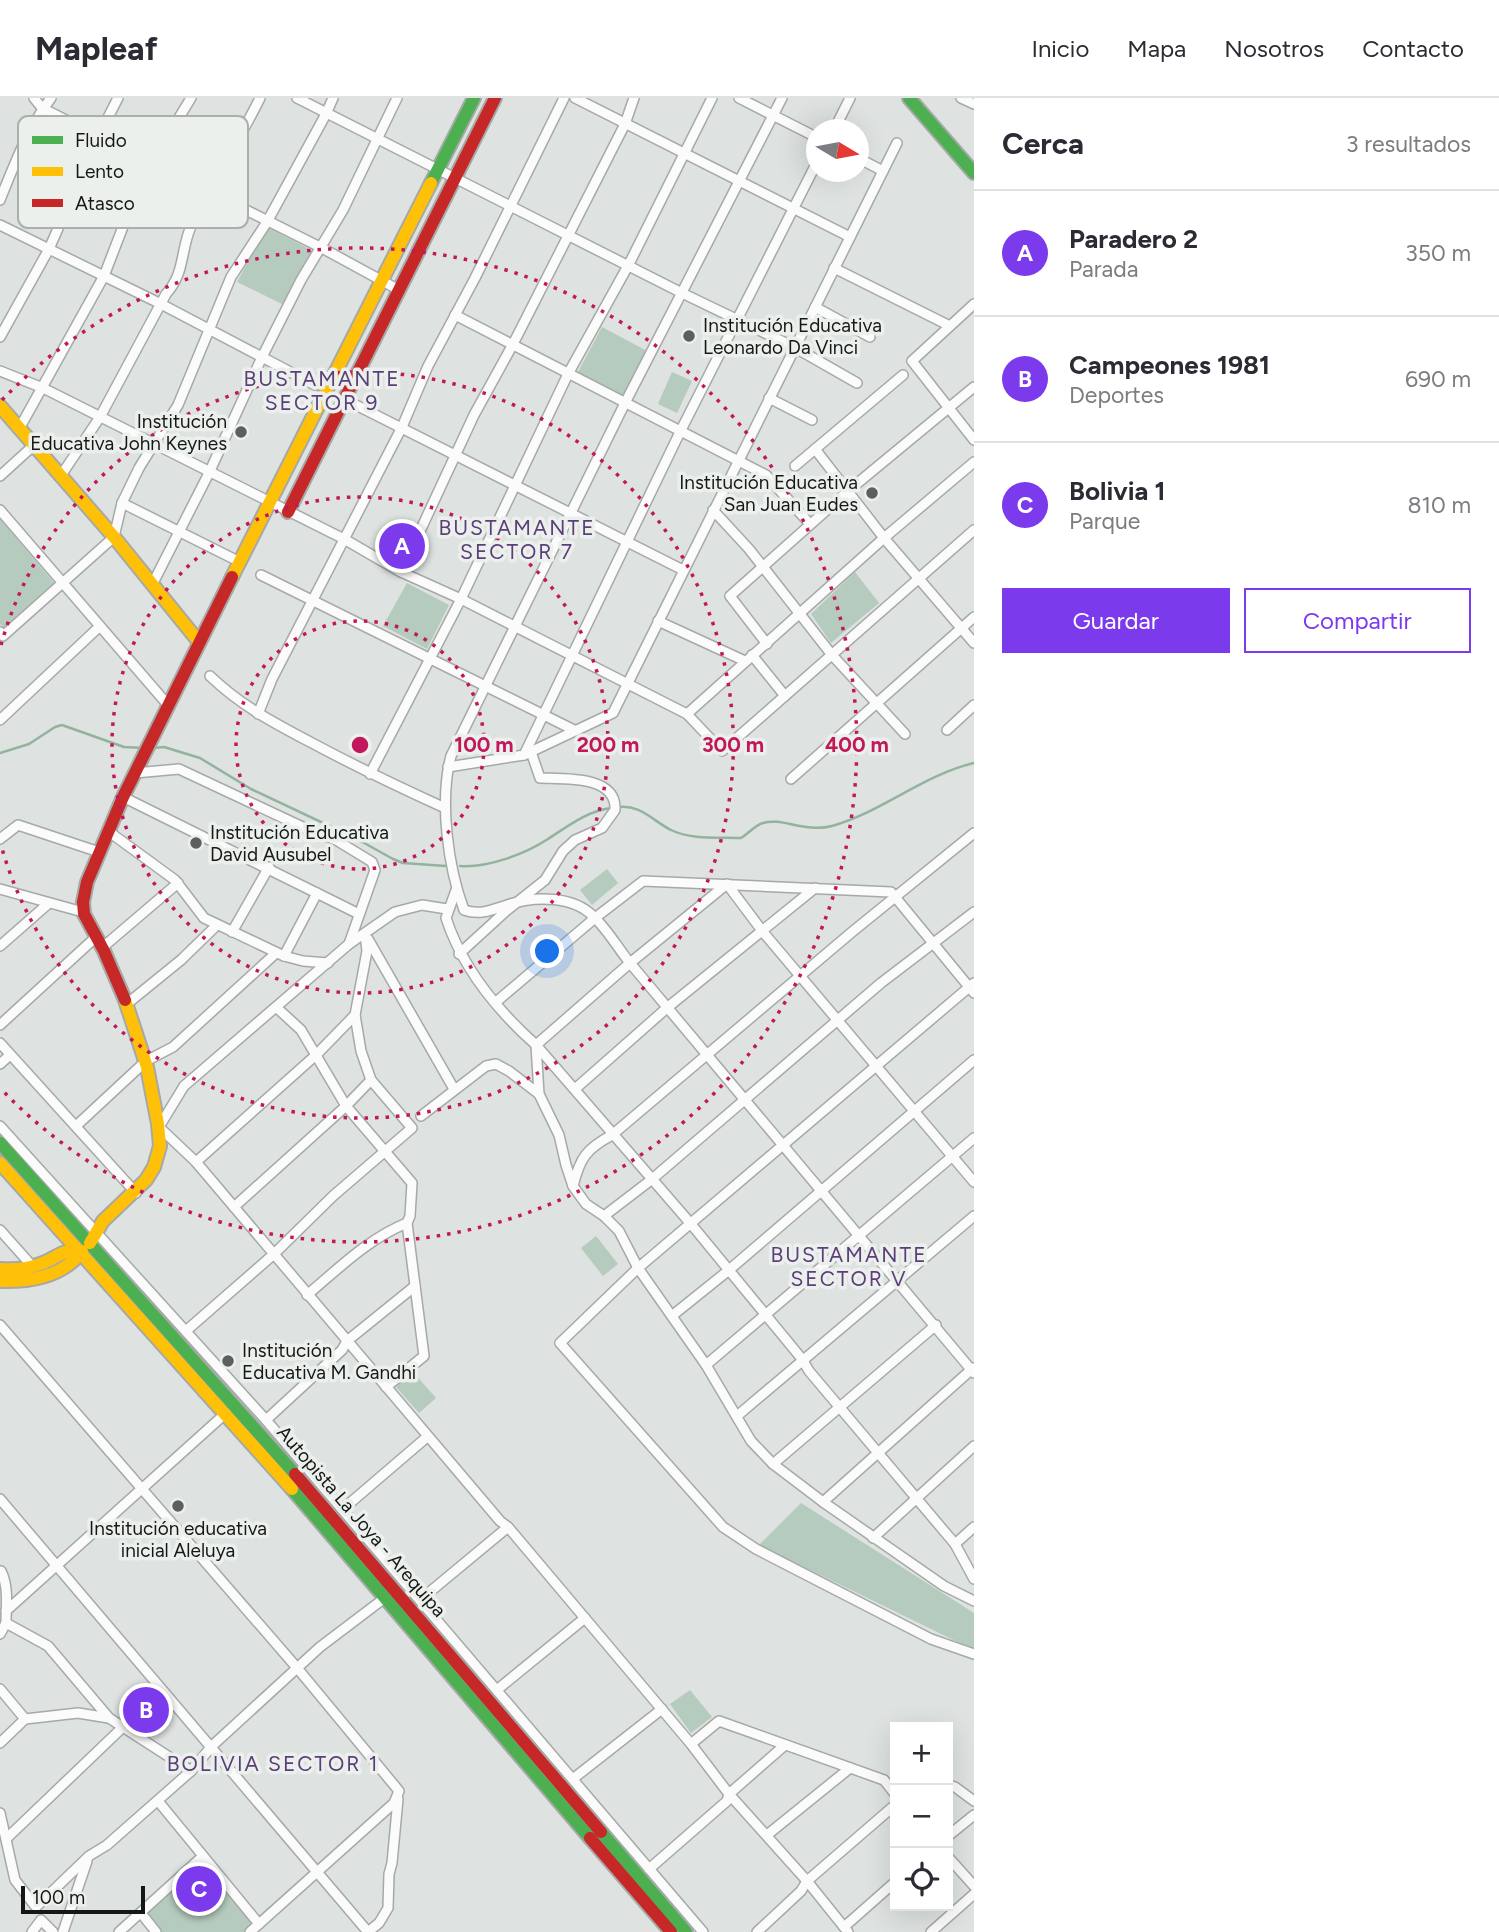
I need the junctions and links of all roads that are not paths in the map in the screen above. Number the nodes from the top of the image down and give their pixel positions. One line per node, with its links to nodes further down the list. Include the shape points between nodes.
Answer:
1 (34, 98): 21 (street)
2 (51, 98): 21 (street)
3 (118, 98): 26 (street)
4 (191, 98): 27 (street)
5 (260, 98): 29 (street)
6 (297, 98): 22 (street)
7 (333, 98): 22 (street)
8 (397, 98): 32 (street)
9 (474, 98): 37 (main road)
10 (495, 98): 40 (main road)
11 (564, 98): 44 (street)
12 (575, 98): 30 (street)
13 (634, 98): 30 (street)
14 (712, 98): 34 (street)
15 (739, 98): 23 (street)
16 (782, 98): 23 (street)
17 (850, 98): 28 (street)
18 (909, 98): 39 (main road)
19 (961, 98): 20 (street)
20 (974, 104)
21 (43, 108): 24 (street); 25 (street)
22 (326, 114): 32 (street); 47 (street)
23 (774, 115): 31 (street); 41 (street)
24 (39, 116)
25 (60, 116)
26 (109, 116)
27 (180, 116)
28 (840, 119)
29 (248, 121)
30 (625, 124): 34 (street); 52 (street)
31 (806, 131)
32 (377, 139): 37 (street); 54 (street)
33 (897, 143): 38 (street)
34 (684, 153): 41 (street); 56 (street)
35 (18, 156): 43 (street)
36 (869, 163): 38 (street)
37 (438, 170): 40 (street); 59 (main road)
38 (883, 170): 53 (street)
39 (974, 173)
40 (455, 178): 44 (street); 60 (main road)
41 (740, 182): 45 (street); 61 (street)
42 (808, 182): 45 (street)
43 (0, 200)
44 (510, 206): 52 (street); 65 (street)
45 (794, 209): 53 (street); 66 (street)
46 (248, 212): 47 (street)
47 (267, 222): 54 (street); 68 (street, via 231,277)
48 (0, 225): 55 (street)
49 (58, 228): 55 (street)
50 (122, 228): 58 (street)
51 (191, 228): 62 (street, via 181,271)
52 (569, 234): 56 (street); 71 (street)
53 (850, 237): 57 (street)
54 (322, 248): 59 (street); 73 (street)
55 (49, 249): 58 (street); 69 (street)
56 (629, 264): 61 (street); 75 (street)
57 (834, 268): 64 (street); 67 (street)
58 (104, 276): 62 (street); 80 (street)
59 (382, 281): 60 (street); 105 (main road)
60 (398, 290): 82 (main road)
61 (682, 292): 66 (street); 83 (street)
62 (161, 304): 68 (street); 86 (street)
63 (974, 304): 67 (street)
64 (815, 307): 70 (street); 72 (street)
65 (455, 315): 71 (street); 88 (street)
66 (738, 318): 72 (street); 90 (street)
67 (950, 326): 85 (street, via 912,361)
68 (210, 330): 73 (street); 92 (street, via 178,405)
69 (0, 337)
70 (870, 337)
71 (512, 346): 75 (street); 95 (street)
72 (794, 347): 77 (street); 81 (street)
73 (262, 356): 78 (street); 99 (street)
74 (0, 371): 80 (street)
75 (569, 374): 83 (street); 102 (street)
76 (903, 375): 94 (street)
77 (857, 383)
78 (315, 385)
79 (974, 387): 85 (street)
80 (43, 388): 86 (street); 89 (street)
81 (769, 398): 87 (street); 96 (street)
82 (346, 400): 88 (street); 108 (main road)
83 (625, 402): 90 (street); 109 (street)
84 (0, 406): 89 (main road)
85 (949, 408): 91 (street); 103 (street)
86 (100, 417): 92 (street); 101 (street)
87 (812, 420)
88 (401, 427): 95 (street); 115 (street)
89 (19, 429): 93 (main road)
90 (680, 432): 96 (street); 116 (street)
91 (974, 440)
92 (154, 445): 99 (street); 104 (street)
93 (33, 446): 100 (street); 101 (main road)
94 (815, 449): 98 (street); 103 (street)
95 (457, 456): 102 (street); 120 (street)
96 (738, 460): 107 (street); 110 (street, via 766,475)
97 (974, 462): 114 (street)
98 (795, 466)
99 (209, 473): 105 (street); 112 (street)
100 (0, 476)
101 (60, 477): 113 (main road)
102 (516, 485): 109 (street); 125 (street)
103 (848, 491): 110 (street); 114 (street)
104 (122, 503): 112 (street); 113 (street)
105 (270, 504): 108 (street); 117 (main road)
106 (0, 510): 123 (street)
107 (713, 510): 118 (street); 119 (street)
108 (288, 512): 115 (street)
109 (572, 514): 116 (street); 131 (street)
110 (810, 524): 118 (street)
111 (974, 530): 122 (street)
112 (179, 531): 117 (street); 124 (street)
113 (114, 537): 123 (street); 124 (main road)
114 (884, 538): 122 (street); 127 (street)
115 (344, 539): 120 (street); 126 (street)
116 (626, 542): 119 (street); 137 (street)
117 (240, 562): 134 (main road)
118 (762, 566): 127 (street); 136 (street, via 730,596)
119 (683, 570): 129 (street)
120 (401, 572): 125 (street)
121 (261, 575): 126 (street)
122 (919, 578): 132 (street); 138 (street)
123 (61, 583): 130 (street); 133 (street)
124 (152, 585): 134 (main road)
125 (461, 599): 131 (street); 140 (street)
126 (313, 600): 140 (street); 148 (street)
127 (799, 613): 136 (street); 138 (street)
128 (974, 617): 132 (street)
129 (657, 621): 139 (street); 142 (street)
130 (99, 627): 146 (street); 151 (street)
131 (516, 627): 137 (street); 143 (street)
132 (961, 629): 135 (street); 145 (street)
133 (1, 636)
134 (199, 642): 146 (main road)
135 (974, 643)
136 (767, 644): 139 (street)
137 (570, 655): 142 (street); 149 (street)
138 (832, 655): 144 (street); 145 (street)
139 (749, 658): 144 (street); 150 (street)
140 (430, 659): 143 (street); 158 (street)
141 (210, 676): 148 (street)
142 (627, 683): 150 (street); 152 (street, via 613,713)
143 (485, 686): 149 (street); 156 (street)
144 (786, 695): 150 (street, via 722,751)
145 (876, 704): 154 (street); 159 (street)
146 (168, 705): 157 (main road)
147 (974, 705): 153 (street)
148 (257, 714): 158 (street)
149 (543, 714): 152 (street); 155 (street)
150 (687, 714)
151 (0, 720)
152 (574, 730): 155 (street)
153 (947, 730)
154 (905, 734)
155 (528, 753): 156 (street); 174 (street, via 540,778 603,786 615,807 602,828 575,840 545,880)
156 (448, 767): 161 (street)
157 (135, 773): 160 (main road); 179 (street, via 178,769 336,840 372,862 375,870)
158 (370, 774): 161 (street)
159 (791, 779)
160 (124, 797): 162 (main road); 166 (street)
161 (445, 808): 171 (street)
162 (108, 831): 165 (main road); 167 (street)
163 (974, 833): 173 (street)
164 (1, 836): 165 (street, via 18,825)
165 (99, 852): 177 (main road, via 83,896)
166 (269, 867): 172 (street); 182 (street)
167 (178, 883): 181 (street, via 204,918); 185 (street)
168 (727, 884): 169 (street); 180 (street, via 643,881); 183 (street); 192 (street)
169 (815, 888): 173 (street, via 891,892); 183 (street)
170 (0, 889): 175 (street)
171 (456, 889): 174 (street, via 464,910 477,914); 176 (street)
172 (317, 893): 179 (street); 190 (street)
173 (896, 898): 187 (street); 193 (street)
174 (522, 900): 180 (street, via 545,898 567,903); 189 (street)
175 (49, 903): 177 (street); 188 (street)
176 (447, 909): 184 (street, via 422,905 395,912); 189 (street)
177 (83, 912): 185 (main road)
178 (974, 912): 187 (street)
179 (359, 914): 186 (street)
180 (596, 918): 192 (street); 195 (street)
181 (217, 925): 182 (street); 196 (street)
182 (232, 932): 190 (street)
183 (764, 932): 193 (street); 198 (street)
184 (365, 934): 186 (street); 199 (street, via 367,951); 212 (street)
185 (99, 942): 196 (main road); 201 (street)
186 (349, 944): 191 (street)
187 (934, 944): 194 (street); 200 (street)
188 (0, 946)
189 (459, 954): 195 (street)
190 (280, 955): 191 (street); 208 (street, via 173,1047)
191 (328, 963): 197 (street)
192 (630, 963): 198 (street); 203 (street)
193 (800, 975): 200 (street); 204 (street)
194 (972, 988): 210 (street)
195 (496, 1002): 203 (street)
196 (128, 1003): 208 (main road)
197 (276, 1007): 206 (street, via 301,1030); 221 (street, via 184,1086)
198 (668, 1007): 204 (street); 213 (street)
199 (355, 1015): 206 (street); 211 (street)
200 (838, 1020): 210 (street); 215 (street)
201 (0, 1025)
202 (0, 1043): 205 (street)
203 (536, 1045): 213 (street); 214 (street)
204 (707, 1053): 215 (street); 222 (street)
205 (10, 1055): 209 (street); 220 (street)
206 (316, 1055): 216 (street); 228 (street)
207 (974, 1060): 217 (street)
208 (146, 1061): 220 (street); 221 (main road)
209 (0, 1064)
210 (876, 1066): 217 (street); 225 (street)
211 (371, 1080): 216 (street); 226 (street, via 412,1128)
212 (454, 1089): 214 (street, via 496,1064); 218 (street)
213 (575, 1089): 222 (street)
214 (539, 1094): 232 (street, via 559,1135)
215 (745, 1099): 225 (street); 230 (street)
216 (346, 1106): 226 (street); 235 (street)
217 (914, 1111): 227 (street); 233 (street)
218 (421, 1116)
219 (0, 1126): 242 (street)
220 (76, 1126): 234 (street)
221 (159, 1127): 228 (street); 234 (main road, via 159,1152)
222 (612, 1135): 230 (street); 232 (street, via 589,1149)
223 (974, 1138): 227 (street)
224 (0, 1143): 242 (main road, Autopista La Joya - Arequipa)
225 (783, 1144): 233 (street); 239 (street)
226 (386, 1152): 238 (street, via 412,1183); 243 (street)
227 (952, 1156): 231 (street); 241 (street)
228 (196, 1162): 235 (street)
229 (0, 1163): 242 (main road, Autopista La Joya - Arequipa)
230 (651, 1180): 236 (street); 239 (street)
231 (974, 1182)
232 (573, 1186): 236 (street, via 586,1204)
233 (820, 1190): 241 (street); 247 (street)
234 (136, 1193): 242 (main road)
235 (234, 1207): 243 (street)
236 (604, 1216): 245 (street, via 619,1231)
237 (974, 1216): 249 (street)
238 (407, 1223): 250 (street); 251 (street, via 370,1244)
239 (691, 1224): 245 (street); 247 (street)
240 (0, 1230): 244 (street)
241 (859, 1234): 249 (street); 252 (street)
242 (92, 1241): 244 (main road); 248 (main road, via 77,1261 49,1275); 256 (street); 263 (main road, Autopista La Joya - Arequipa); 336 (main road, Autopista La Joya - Arequipa)
243 (274, 1254): 251 (street); 256 (street)
244 (33, 1267): 246 (main road)
245 (638, 1268): 253 (street); 289 (street, via 560,1343 723,1527 756,1549 931,1639)
246 (0, 1269)
247 (729, 1270): 252 (street); 253 (street)
248 (0, 1281)
249 (896, 1282): 255 (street); 258 (street)
250 (415, 1286): 257 (street); 261 (street, via 424,1356)
251 (307, 1295): 257 (street)
252 (764, 1314): 258 (street); 259 (street)
253 (673, 1315): 259 (street)
254 (0, 1325): 270 (street)
255 (936, 1325): 260 (street); 262 (street)
256 (187, 1331): 265 (street)
257 (347, 1341): 261 (street); 265 (street)
258 (802, 1359): 262 (street); 264 (street)
259 (706, 1365): 264 (street)
260 (973, 1370): 268 (street)
261 (386, 1387): 266 (street)
262 (839, 1406): 268 (street); 269 (street)
263 (226, 1413): 270 (street); 282 (main road, Autopista La Joya - Arequipa)
264 (737, 1416): 269 (street, via 751,1441)
265 (266, 1420): 274 (street)
266 (427, 1437): 274 (street); 275 (street)
267 (974, 1447): 271 (street)
268 (878, 1451): 271 (street); 273 (street)
269 (773, 1464): 273 (street)
270 (141, 1488): 279 (street); 290 (street)
271 (916, 1497): 277 (street); 278 (street)
272 (0, 1499): 279 (street)
273 (823, 1502): 277 (street)
274 (343, 1509): 283 (street)
275 (508, 1527): 283 (street); 286 (street)
276 (974, 1527): 278 (street)
277 (873, 1538): 284 (street)
278 (955, 1544): 281 (street)
279 (57, 1564): 285 (street); 300 (street)
280 (1, 1571): 285 (street, via 6,1580)
281 (974, 1579)
282 (386, 1597): 290 (street); 335 (main road, Autopista La Joya - Arequipa)
283 (420, 1600): 292 (street)
284 (974, 1601)
285 (6, 1611): 287 (street)
286 (585, 1618): 292 (street); 293 (street)
287 (6, 1623): 288 (street); 294 (street, via 48,1646)
288 (0, 1634)
289 (974, 1654)
290 (298, 1669): 300 (street); 307 (street, via 399,1791)
291 (0, 1689): 295 (street)
292 (498, 1689): 303 (street)
293 (662, 1709): 298 (street); 303 (street)
294 (108, 1718): 295 (street, via 78,1713); 296 (street)
295 (25, 1719): 297 (street)
296 (124, 1726): 302 (street); 315 (street)
297 (0, 1743)
298 (691, 1744): 299 (street, via 719,1721); 306 (street)
299 (785, 1745): 301 (street); 306 (street)
300 (212, 1746): 302 (street); 320 (street)
301 (850, 1768): 304 (street, via 884,1780); 314 (street)
302 (191, 1771): 308 (street)
303 (574, 1779): 319 (street)
304 (890, 1788)
305 (953, 1788): 309 (street)
306 (729, 1794): 314 (street); 319 (street, via 727,1801)
307 (398, 1797): 320 (street); 334 (street, via 388,1908)
308 (158, 1801): 316 (street); 317 (street)
309 (974, 1801)
310 (890, 1809): 321 (street)
311 (0, 1813): 315 (street)
312 (974, 1815): 313 (street)
313 (953, 1832)
314 (768, 1835): 321 (street)
315 (7, 1838): 316 (street, via 15,1880 36,1907)
316 (89, 1856): 330 (street)
317 (204, 1856): 325 (street); 326 (street)
318 (953, 1863): 322 (street)
319 (649, 1869): 337 (street)
320 (318, 1872): 326 (street); 334 (street)
321 (807, 1881): 327 (street); 338 (street)
322 (974, 1886)
323 (890, 1887): 327 (street)
324 (974, 1894): 339 (street)
325 (141, 1913): 331 (street); 332 (street)
326 (259, 1924): 333 (street)
327 (846, 1930)
328 (32, 1932): 329 (street, via 41,1920)
329 (52, 1932)
330 (63, 1932)
331 (119, 1932)
332 (156, 1932)
333 (250, 1932)
334 (368, 1932)
335 (671, 1932)
336 (686, 1932)
337 (703, 1932)
338 (757, 1932)
339 (930, 1932)

